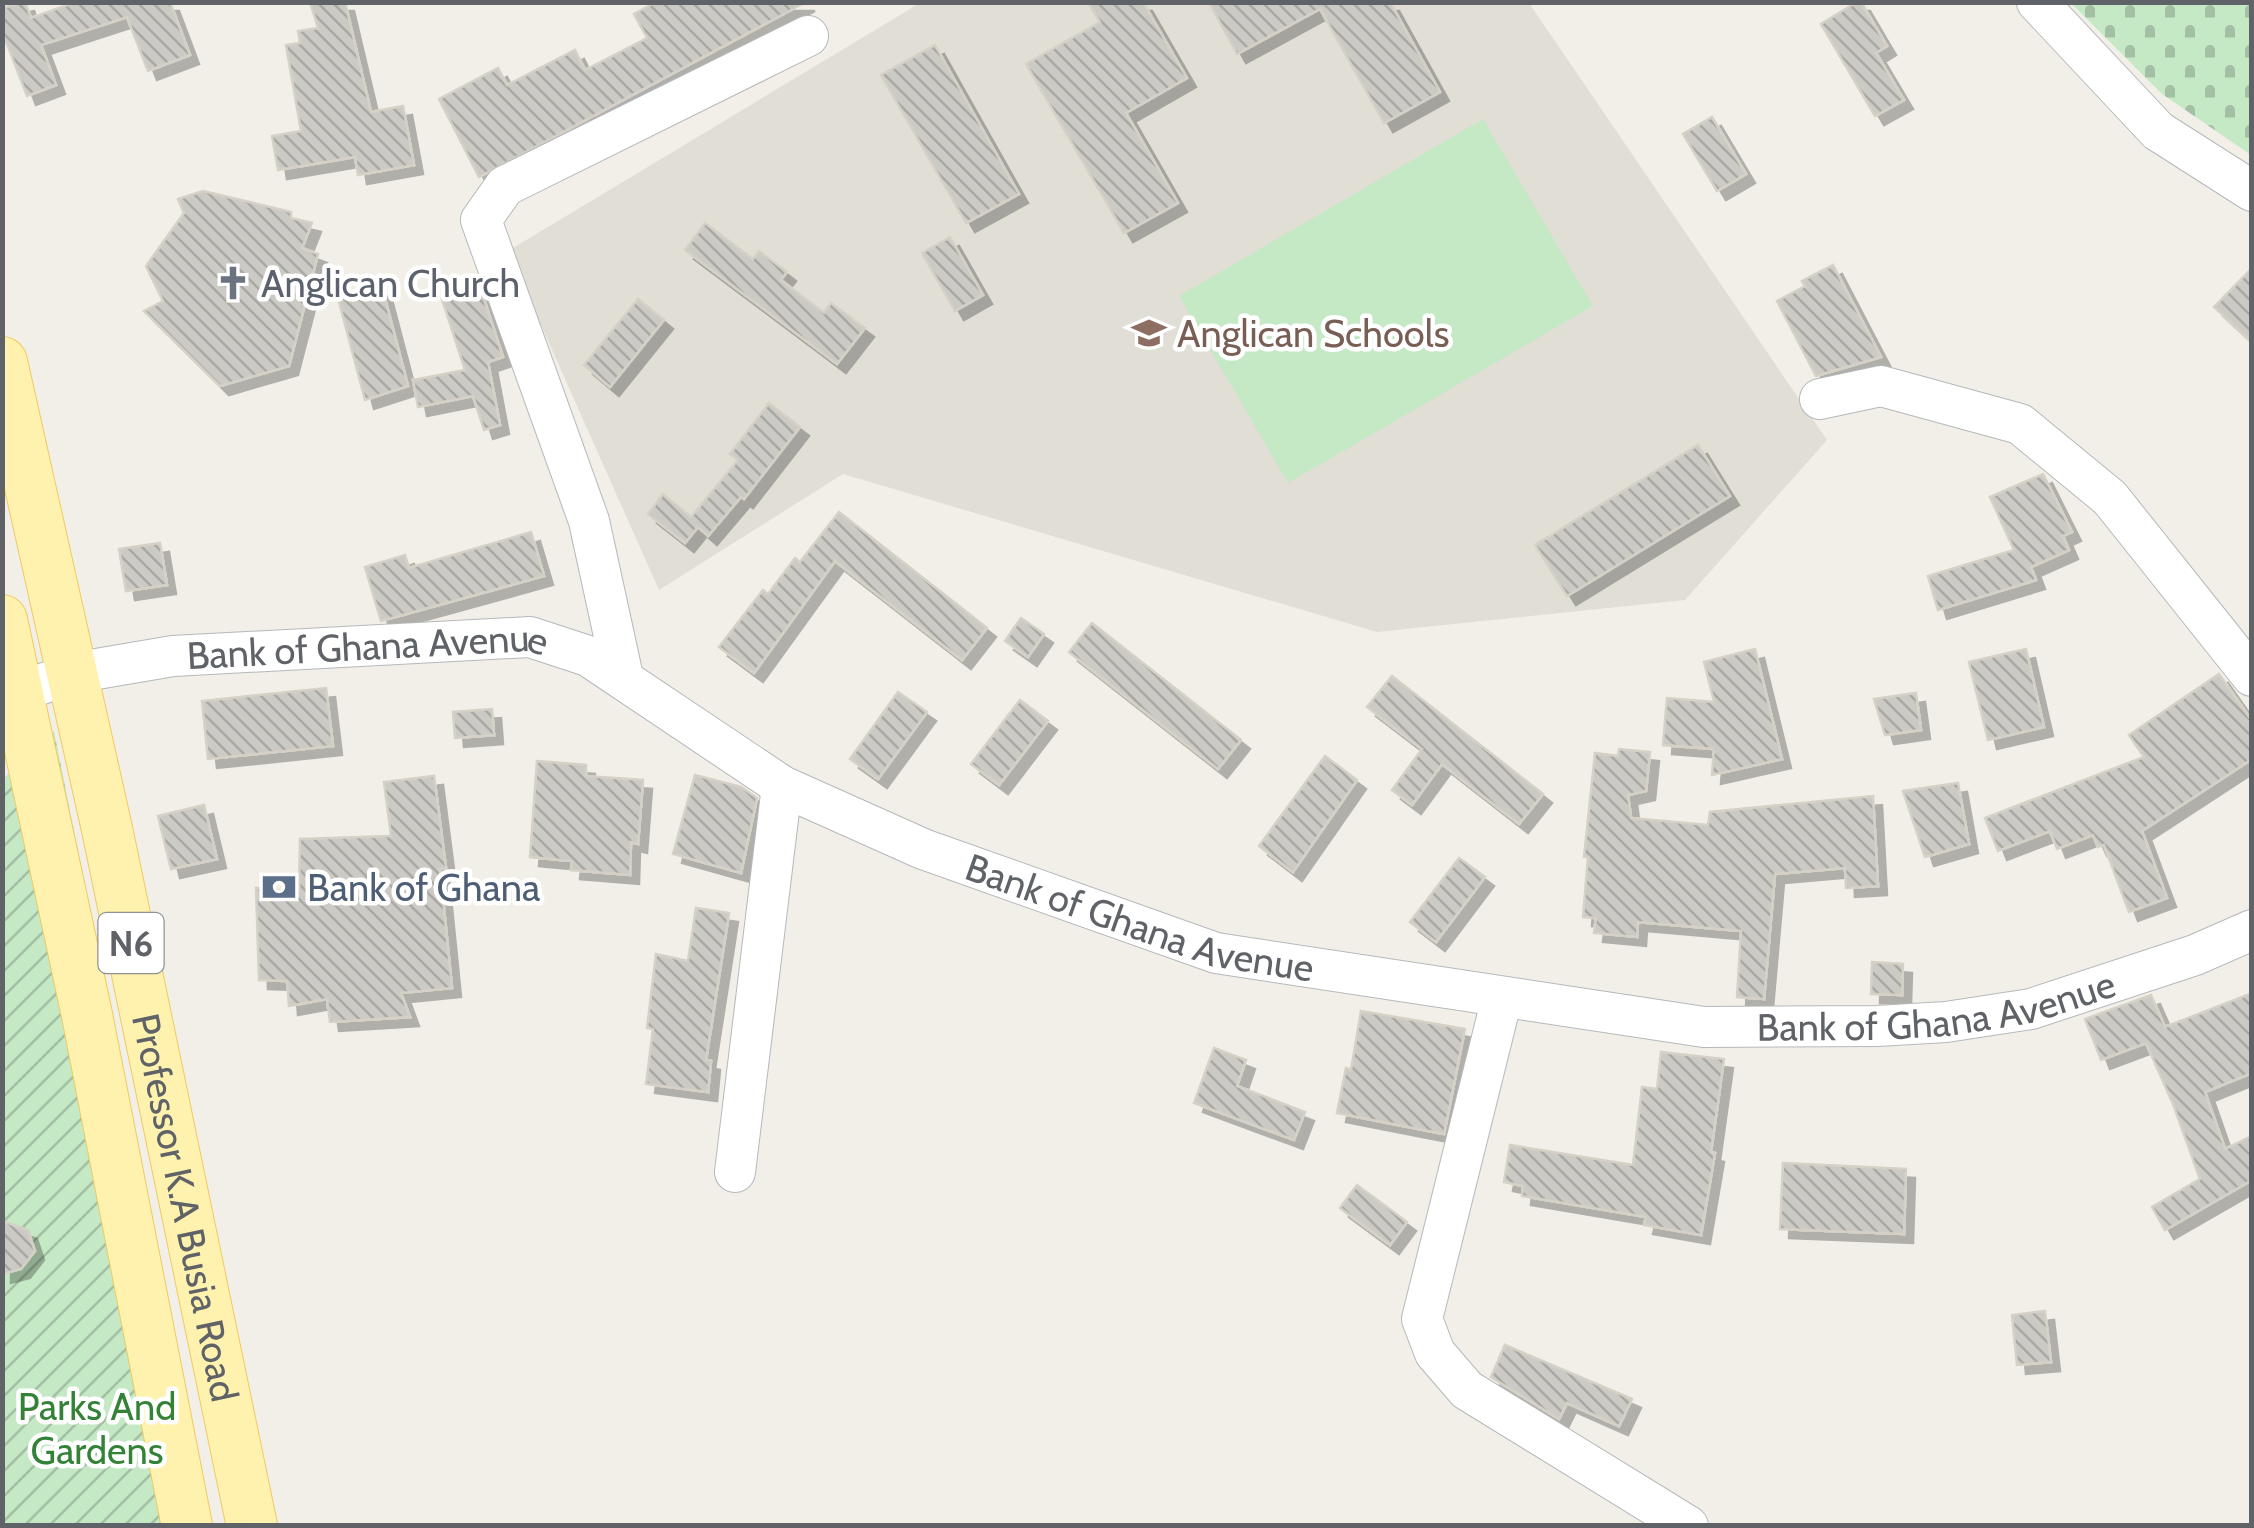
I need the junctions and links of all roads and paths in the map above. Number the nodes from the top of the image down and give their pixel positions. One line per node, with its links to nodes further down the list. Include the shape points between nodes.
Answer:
1 (2037, 2): 3 (street, via 2158,131)
2 (808, 36): 9 (street, via 505,186 481,220 589,522)
3 (2252, 192)
4 (2, 362): 7 (main road, Professor K.A Busia Road / N6)
5 (1820, 399): 8 (street, via 1881,386 2020,424 2110,498)
6 (2, 620): 10 (main road, Professor K.A Busia Road / N6)
7 (73, 673): 9 (street, Bank of Ghana Avenue, via 234,651 530,638 588,656); 10 (street, Bank of Ghana Avenue); 16 (main road, Professor K.A Busia Road / N6)
8 (2252, 676)
9 (623, 677): 11 (street, Bank of Ghana Avenue)
10 (11, 698): 15 (main road, Professor K.A Busia Road / N6)
11 (782, 786): 13 (street, Bank of Ghana Avenue, via 924,849 1216,953); 14 (street)
12 (2252, 930): 13 (street, Bank of Ghana Avenue, via 2030,1009 1946,1022 1704,1027)
13 (1502, 998): 17 (street, via 1422,1319 1435,1353 1466,1390)
14 (735, 1172)
15 (186, 1526)
16 (252, 1526)
17 (1688, 1526)

